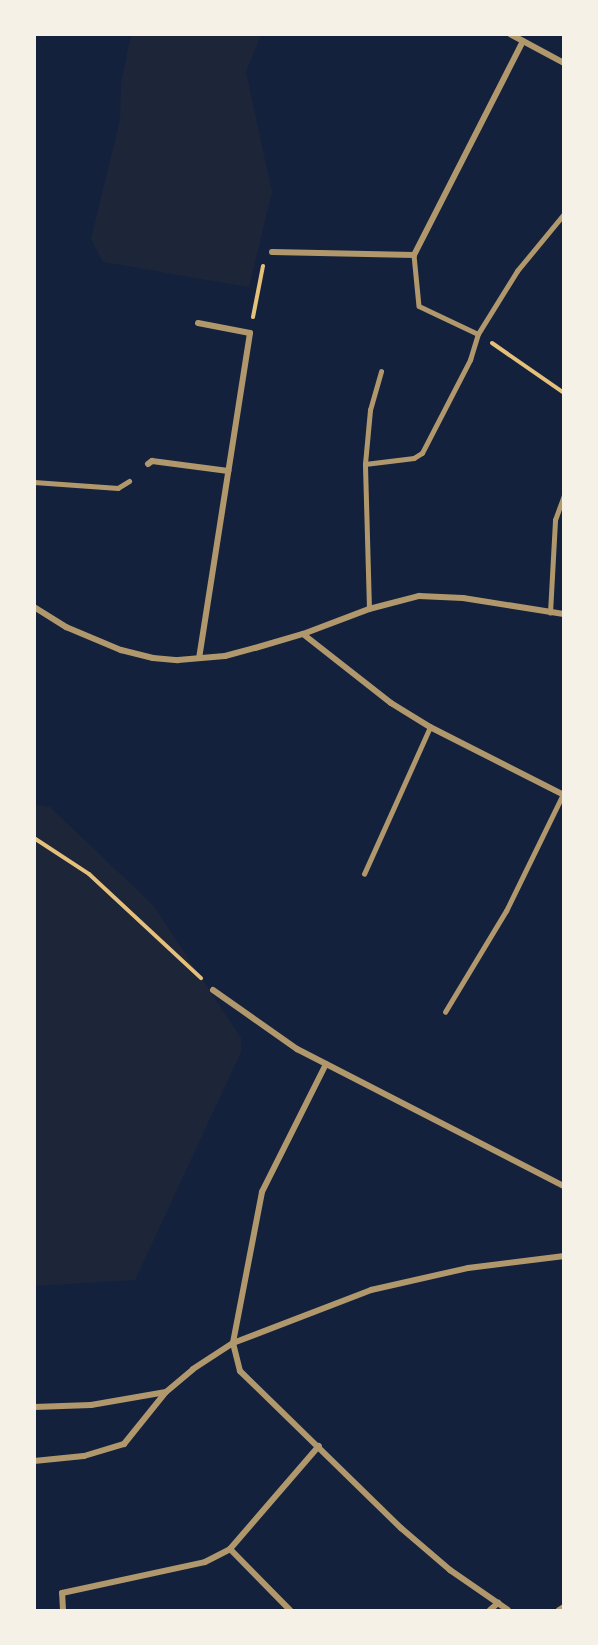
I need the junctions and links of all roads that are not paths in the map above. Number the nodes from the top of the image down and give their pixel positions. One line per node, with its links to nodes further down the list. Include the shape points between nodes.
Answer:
1 (510, 34): 2 (street)
2 (523, 41): 3 (street); 6 (street)
3 (564, 63)
4 (564, 214): 8 (lane, via 517,271)
5 (272, 252): 6 (street)
6 (414, 255): 8 (lane, via 419,306)
7 (198, 323): 12 (street, via 250,333)
8 (478, 334): 11 (lane, via 470,360 422,453 414,458)
9 (381, 372): 11 (lane, via 370,410)
10 (148, 464): 12 (street, via 152,461)
11 (365, 464): 17 (lane)
12 (228, 471): 21 (street)
13 (129, 481): 14 (lane, via 118,488)
14 (34, 482)
15 (564, 495): 18 (lane, via 555,520)
16 (34, 607): 21 (street, via 66,627 121,650 153,658)
17 (369, 609): 18 (street, via 419,596 463,598); 20 (street)
18 (550, 613): 19 (street)
19 (564, 614)
20 (303, 634): 21 (street, via 225,656); 22 (street, via 391,703)
21 (199, 658)
22 (430, 727): 23 (street); 24 (lane)
23 (563, 794): 26 (lane, via 506,911)
24 (364, 874)
25 (213, 990): 27 (street, via 297,1049)
26 (445, 1012)
27 (326, 1064): 28 (street); 30 (street, via 262,1192)
28 (564, 1186)
29 (564, 1256): 30 (street, via 468,1268 372,1290)
30 (233, 1343): 31 (street); 33 (street, via 240,1371)
31 (166, 1392): 32 (street, via 91,1405); 34 (street, via 124,1444 84,1456)
32 (34, 1407)
33 (319, 1446): 35 (street); 36 (street, via 401,1528 450,1570)
34 (34, 1461)
35 (230, 1549): 38 (street, via 205,1562 62,1593); 39 (street)
36 (498, 1603): 40 (street); 41 (street)
37 (564, 1607): 42 (street)
38 (63, 1611)
39 (290, 1611)
40 (490, 1611)
41 (508, 1611)
42 (559, 1611)

